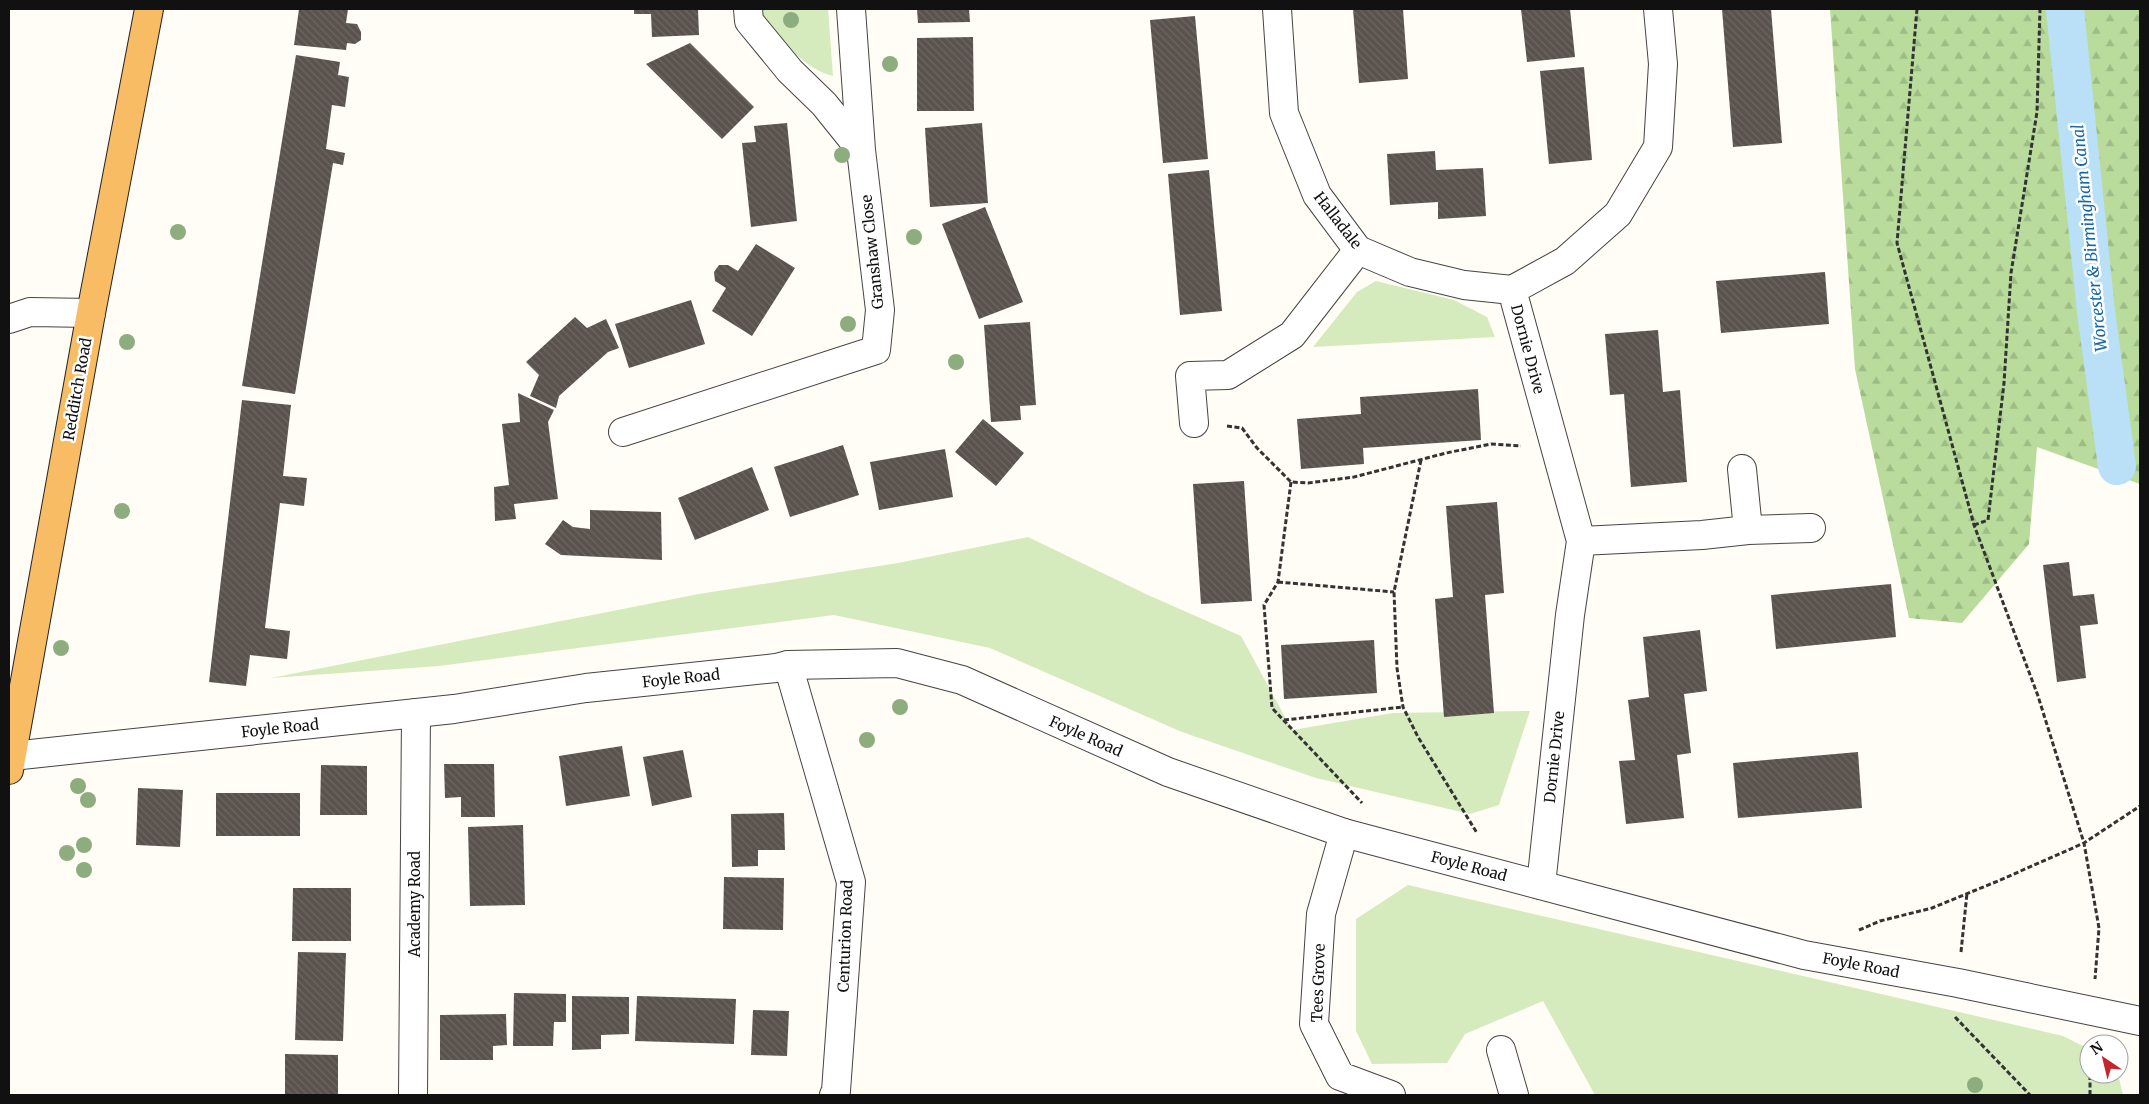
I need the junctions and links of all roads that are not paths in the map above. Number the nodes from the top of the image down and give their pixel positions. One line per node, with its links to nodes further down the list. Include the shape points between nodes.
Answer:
1 (149, 9): 9 (highway, Redditch Road)
2 (748, 9): 6 (street, via 749,21)
3 (851, 9): 6 (street, Granshaw Close)
4 (1277, 9): 7 (street, Halladale, via 1284,113 1317,195)
5 (1658, 9): 8 (street, Dornie Drive, via 1663,64 1658,146 1618,214 1565,261)
6 (861, 150): 12 (street, Granshaw Close, via 880,310 876,350)
7 (1358, 250): 8 (street, Halladale, via 1410,272 1464,286); 11 (street, via 1292,335 1228,375 1190,376)
8 (1512, 290): 16 (street, Dornie Drive)
9 (91, 312): 10 (street, via 30,312); 19 (highway, Redditch Road)
10 (9, 319)
11 (1194, 423)
12 (623, 432)
13 (1742, 469): 15 (street)
14 (1811, 528): 15 (street)
15 (1748, 530): 16 (street)
16 (1582, 541): 21 (street, Dornie Drive, via 1570,615)
17 (788, 665): 18 (street, Foyle Road, via 586,688); 20 (street, Foyle Road, via 897,663 962,680 1168,772); 25 (street, Centurion Road, via 851,882)
18 (416, 713): 19 (street, Foyle Road); 24 (street, Academy Road)
19 (10, 763)
20 (1344, 833): 21 (street, Foyle Road); 26 (street, Tees Grove, via 1321,914 1314,1024 1340,1076)
21 (1541, 885): 22 (street, Foyle Road, via 1804,954)
22 (2140, 1021)
23 (1501, 1050): 27 (street)
24 (413, 1095)
25 (834, 1095)
26 (1391, 1095)
27 (1514, 1095)

